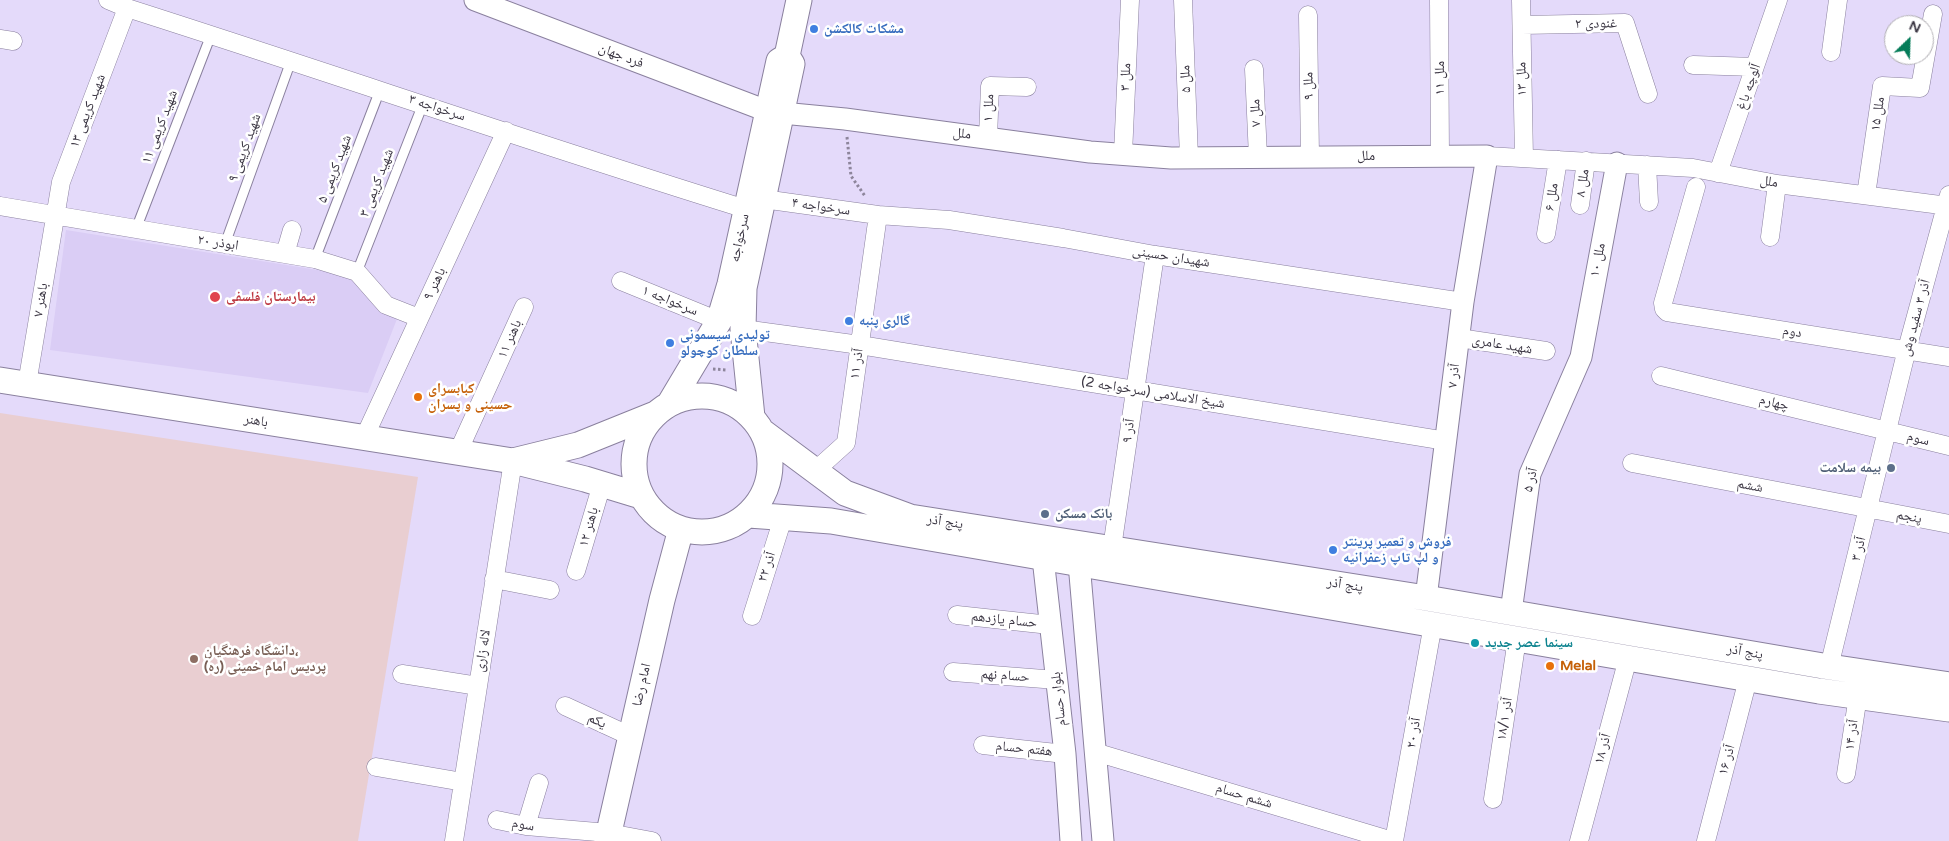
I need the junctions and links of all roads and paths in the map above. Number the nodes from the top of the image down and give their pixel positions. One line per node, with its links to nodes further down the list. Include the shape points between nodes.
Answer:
1 (108, 0): 10 (street, سرخواجه ۳)
2 (799, 0): 24 (main road, سرخواجه)
3 (1130, 0): 28 (street, ملل ۳)
4 (1183, 0): 33 (street, ملل ۵)
5 (1439, 0): 29 (street, ۱۱ ملل)
6 (1521, 0): 13 (street, ملل ۱۳)
7 (1838, 0): 15 (street)
8 (485, 2): 24 (street, فرد جهان)
9 (1777, 2): 18 (street, آلوچه باغ)
10 (127, 8): 14 (street, سرخواجه ۳); 49 (street, ۱۳ شهید کریمی, via 61,182)
11 (1933, 14): 42 (street, ملل ۱۵, via 1920,88 1882,86)
12 (1308, 16): 32 (street, ملل ۹)
13 (1522, 25): 22 (street, ۲ غنودی, via 1625,23); 34 (street, ملل ۱۳)
14 (211, 35): 16 (street, سرخواجه ۳); 50 (lane, ۱۱ شهید کریمی)
15 (1831, 52)
16 (291, 61): 21 (street, سرخواجه ۳); 54 (lane, ۹ شهید کریمی)
17 (1693, 65): 18 (street)
18 (1756, 67): 39 (street, آلوچه باغ)
19 (1254, 70): 31 (street, ۷ ملل)
20 (1027, 87): 27 (street, ملل ۱, via 990,86)
21 (380, 90): 23 (street, سرخواجه ۳); 57 (lane, ۵ شهید کریمی)
22 (1648, 94)
23 (423, 104): 26 (street, سرخواجه ۳); 58 (lane, ۳ شهید کریمی)
24 (775, 112): 25 (street, ملل); 45 (main road, سرخواجه)
25 (845, 119): 27 (street, ملل); 48 (path, via 851,176)
26 (506, 131): 45 (street, سرخواجه ۳, via 590,161); 62 (street, ۹ باهنر)
27 (988, 138): 28 (street, ملل)
28 (1123, 154): 33 (street, ملل)
29 (1440, 156): 30 (street, ملل); 32 (street, ملل)
30 (1487, 156): 34 (street, ملل); 60 (street, آذر ۷)
31 (1258, 157): 32 (street, ملل); 33 (street, ملل)
32 (1310, 157)
33 (1189, 158)
34 (1524, 158): 35 (street, ملل)
35 (1558, 160): 36 (street, ملل); 52 (street, ۶ ملل)
36 (1586, 162): 37 (street, ملل); 46 (street, ۸ ملل)
37 (1617, 163): 38 (street, ملل); 69 (street, ۱۰ ملل)
38 (1647, 165): 39 (street, ملل); 43 (street)
39 (1718, 173): 40 (street, ملل)
40 (1776, 184): 42 (street, ملل); 53 (street)
41 (1696, 187): 67 (street, دوم, via 1663,303 1667,312)
42 (1866, 195): 44 (street, ملل)
43 (1649, 202)
44 (1948, 202): 67 (street, آذر ۳ سفید وش)
45 (755, 204): 48 (street, سرخواجه ۴); 63 (main road, سرخواجه); 64 (main road, سرخواجه, via 744,288)
46 (1580, 205)
47 (0, 206): 49 (street, ابوذر ۲۰)
48 (878, 215): 56 (street, شهیدان حسینی, via 949,220); 66 (street, آذر ۱۱)
49 (54, 216): 50 (street, ابوذر ۲۰); 75 (street, باهنر ۷)
50 (136, 229): 54 (street, ابوذر ۲۰)
51 (292, 230): 55 (street)
52 (1546, 234)
53 (1770, 237)
54 (225, 244): 55 (street, ابوذر ۲۰)
55 (286, 254): 57 (street, ابوذر ۲۰)
56 (1155, 255): 60 (street, شهیدان حسینی); 76 (street, ۹ آذر)
57 (315, 259): 58 (street, ابوذر ۲۰)
58 (357, 272): 62 (street, via 386,305)
59 (621, 281): 63 (street, سرخواجه ۱)
60 (1463, 302): 65 (street, آذر ۷)
61 (524, 307): 83 (street, باهنر ۱۱)
62 (419, 318): 80 (street, ۹ باهنر)
63 (719, 321): 71 (main road, سرخواجه)
64 (743, 329): 66 (street, شیخ الاسلامی (سرخواجه 2)); 72 (main road, سرخواجه)
65 (1458, 338): 68 (street, شهید عامری); 81 (street, آذر ۷)
66 (860, 345): 76 (street, شیخ الاسلامی (سرخواجه 2)); 86 (street, آذر ۱۱, via 846,443)
67 (1907, 349): 70 (street, دوم); 79 (street, آذر ۳ سفید وش)
68 (1546, 351)
69 (1581, 357): 101 (street, آذر ۵, via 1530,474)
70 (1949, 357)
71 (692, 366): 72 (path); 77 (main road, سرخواجه)
72 (747, 373): 78 (main road, سرخواجه)
73 (1661, 376): 79 (street, چهارم)
74 (0, 380): 75 (main road, باهنر)
75 (27, 384): 80 (main road, باهنر)
76 (1135, 390): 81 (street, شیخ الاسلامی (سرخواجه 2)); 94 (street, ۹ آذر)
77 (662, 408): 78 (main road, via 686,397 713,397 739,406); 84 (main road, باهنر, via 578,445); 88 (main road, via 644,427 636,444 633,461)
78 (758, 425): 86 (main road, پنج آذر); 90 (main road, via 769,449 771,467 768,485)
79 (1887, 431): 82 (street, سوم); 89 (street, ۳ آذر)
80 (364, 438): 83 (main road, باهنر)
81 (1446, 441): 100 (street, آذر ۷)
82 (1949, 446)
83 (458, 452): 84 (main road, باهنر)
84 (513, 461): 87 (main road, باهنر); 98 (street, لاله زاری)
85 (1632, 463): 89 (street, ششم)
86 (816, 470): 94 (main road, پنج آذر, via 845,493 910,517)
87 (602, 484): 88 (main road, باهنر); 97 (street, ۱۲ باهنر)
88 (641, 496): 93 (main road, via 665,522)
89 (1869, 509): 92 (street, پنجم); 108 (street, ۳ آذر)
90 (748, 515): 91 (main road, پنج آذر); 93 (main road, via 717,531)
91 (783, 518): 95 (main road, پنج آذر, via 831,521); 103 (street, ۲۲ آذر)
92 (1949, 524)
93 (682, 529): 118 (main road, امام رضا)
94 (1112, 548): 100 (main road, پنج آذر)
95 (1043, 558): 96 (main road, پنج آذر); 105 (street, بلوار حسام)
96 (1079, 563): 104 (main road, پنج آذر); 120 (street)
97 (576, 571)
98 (494, 579): 99 (street); 114 (street, لاله زاری)
99 (550, 590)
100 (1426, 598): 101 (main road, پنج آذر)
101 (1511, 612): 108 (main road, پنج آذر)
102 (957, 615): 105 (street, حسام یازدهم)
103 (752, 616)
104 (1433, 624): 106 (main road, پنج آذر); 134 (street, ۲۰ آذر)
105 (1050, 625): 112 (street, بلوار حسام)
106 (1517, 639): 107 (main road, پنج آذر); 126 (street, ۱۸/۱ آذر)
107 (1628, 658): 111 (main road, پنج آذر); 135 (street, ۱۸ آذر)
108 (1829, 667): 113 (main road, پنج آذر)
109 (954, 672): 112 (street, حسام نهم)
110 (402, 674): 114 (street)
111 (1748, 679): 115 (main road, پنج آذر); 136 (street, ۱۶ آذر)
112 (1056, 680): 121 (street, بلوار حسام)
113 (1949, 684)
114 (478, 686): 124 (street, لاله زاری)
115 (1858, 696): 117 (main road, پنج آذر); 123 (street, ۱۴ آذر)
116 (565, 706): 118 (street, یکم)
117 (1949, 709)
118 (630, 736): 129 (main road, امام رضا)
119 (982, 745): 121 (street, هفتم حسام)
120 (1095, 752): 121 (street); 133 (street); 134 (street, ششم حسام)
121 (1065, 754): 132 (street, بلوار حسام)
122 (376, 767): 124 (street)
123 (1846, 774)
124 (463, 782): 130 (street, لاله زاری)
125 (538, 783): 128 (street)
126 (1493, 800)
127 (497, 820): 128 (street, سوم)
128 (526, 826): 129 (street, سوم)
129 (608, 837): 131 (street, سوم)
130 (454, 841)
131 (652, 841)
132 (1071, 841)
133 (1103, 841)
134 (1394, 841)
135 (1579, 841)
136 (1706, 841)

